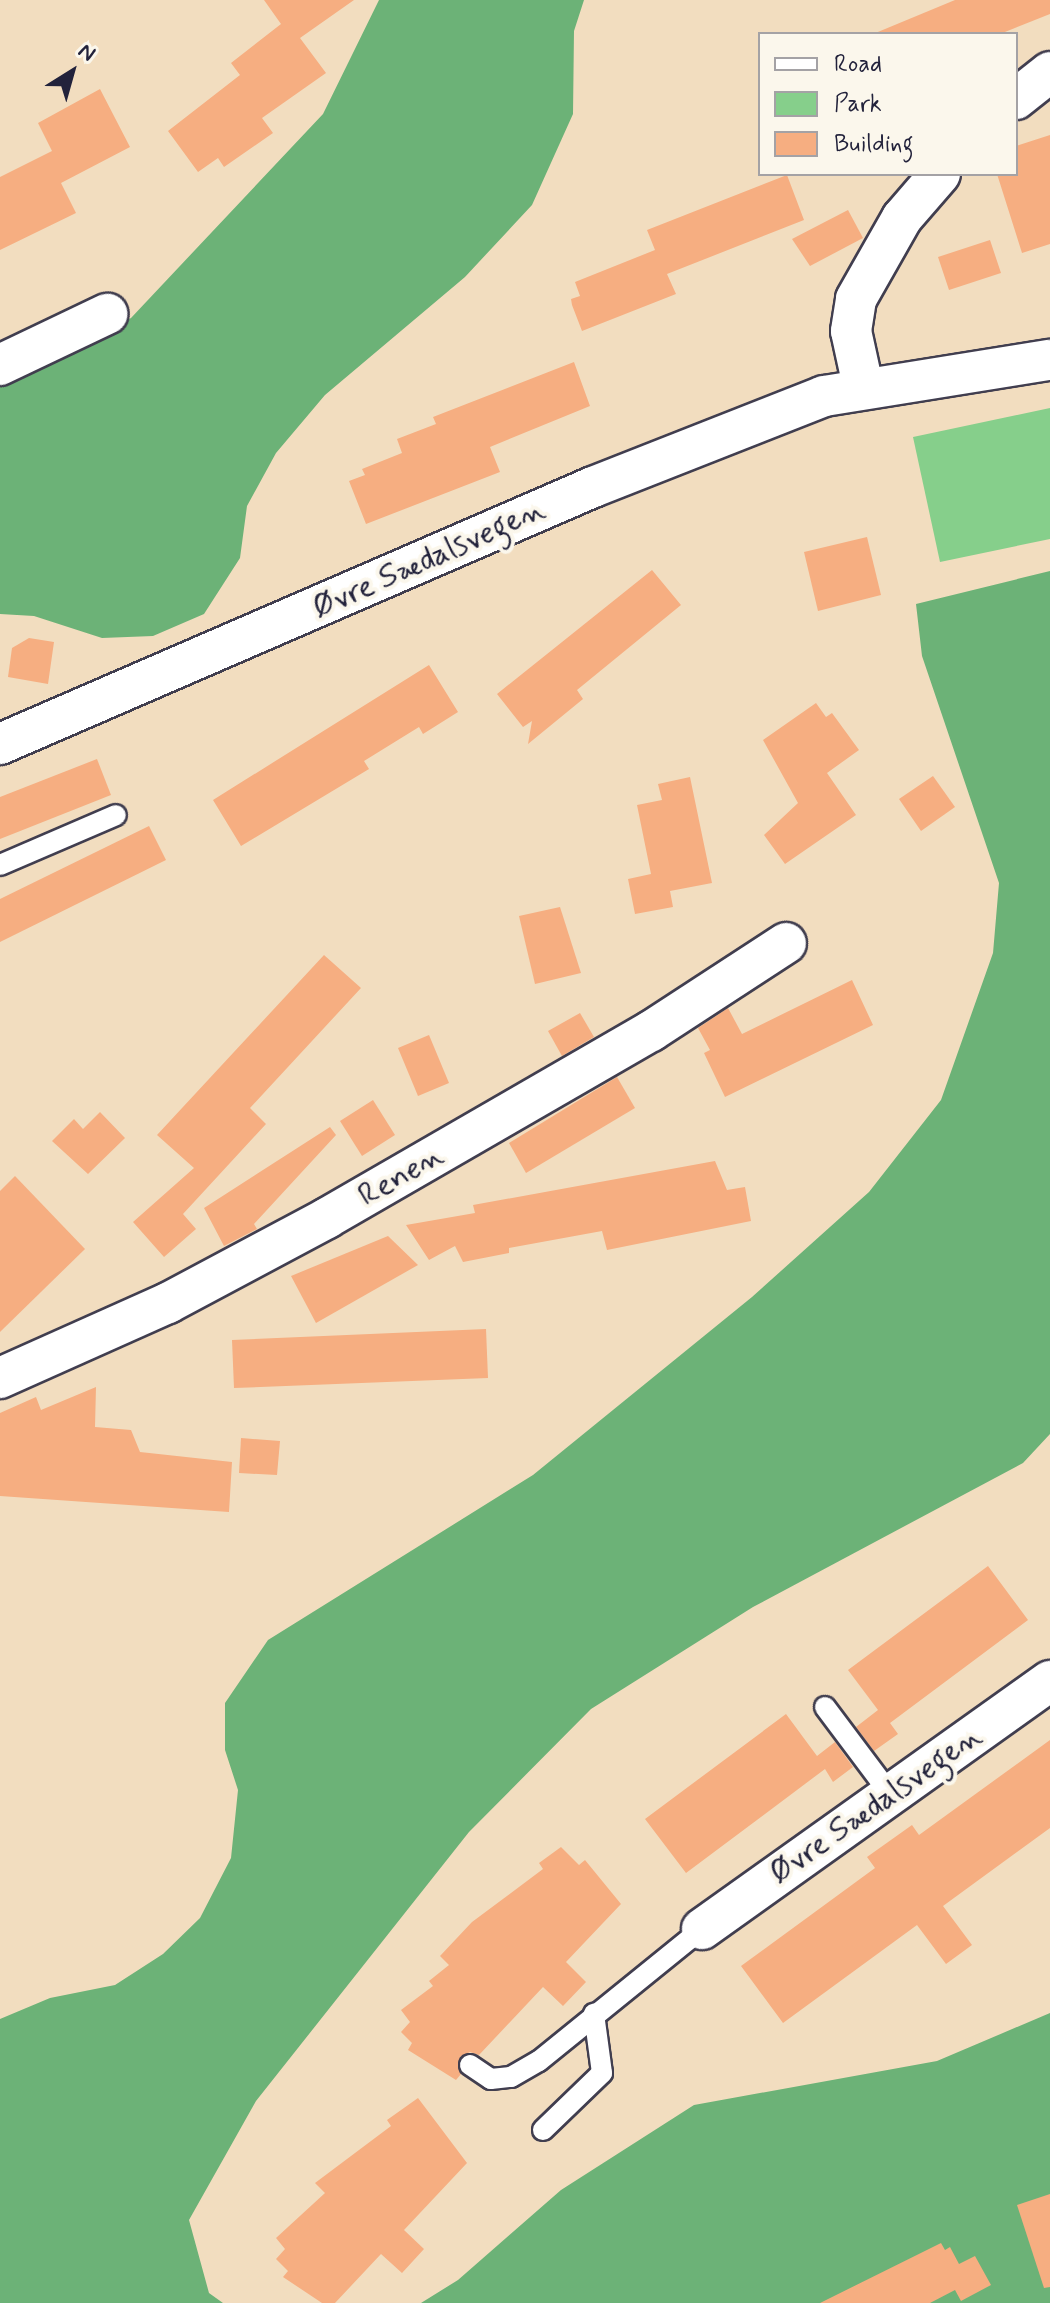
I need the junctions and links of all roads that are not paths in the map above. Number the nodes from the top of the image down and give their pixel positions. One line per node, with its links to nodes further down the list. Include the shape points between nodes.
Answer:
1 (1050, 72): 2 (street)
2 (1018, 97)
3 (938, 176): 7 (street, via 902,218 856,299 851,331)
4 (107, 314): 6 (street)
5 (1050, 360): 7 (street, Øvre Sædalsvegen)
6 (0, 365)
7 (863, 386): 8 (street, Øvre Sædalsvegen, via 726,432)
8 (0, 744)
9 (116, 815): 10 (lane)
10 (0, 865)
11 (786, 943): 12 (street, Renen, via 651,1031 327,1218 168,1303)
12 (0, 1378)
13 (1050, 1681): 15 (street, Øvre Sædalsvegen)
14 (825, 1707): 15 (lane)
15 (891, 1795): 16 (street, Øvre Sædalsvegen)
16 (702, 1929): 17 (lane)
17 (594, 2014): 18 (lane, via 511,2077 491,2079); 19 (lane, via 602,2073)
18 (470, 2065)
19 (543, 2130)

